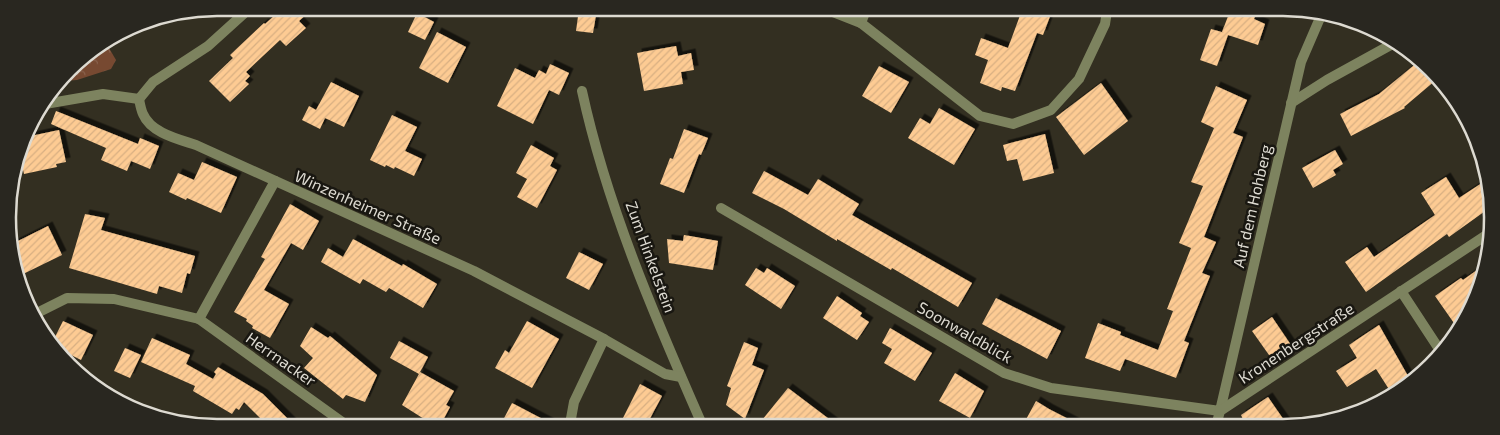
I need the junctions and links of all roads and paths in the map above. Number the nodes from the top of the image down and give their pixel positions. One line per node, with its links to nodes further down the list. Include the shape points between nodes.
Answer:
1 (241, 16): 9 (street, via 208,46 153,82)
2 (843, 16): 6 (street)
3 (864, 16): 6 (street)
4 (1106, 16): 6 (street, via 1079,79 1051,110 1013,124 980,116)
5 (1320, 20): 11 (street, Auf dem Hohberg, via 1301,62)
6 (861, 23)
7 (1388, 46): 11 (street)
8 (582, 91): 20 (street, Zum Hinkelstein, via 591,131 632,257)
9 (139, 99): 10 (street, via 103,94); 12 (street, Winzenheimer Straße, via 142,114 151,126)
10 (52, 103)
11 (1291, 103): 21 (street, Auf dem Hohberg)
12 (275, 181): 17 (street); 18 (street, Winzenheimer Straße, via 474,271)
13 (721, 208): 21 (street, Soonwaldblick, via 1004,373 1051,388)
14 (1482, 238): 15 (street, Kronenbergstraße)
15 (1401, 291): 19 (street); 21 (street, Kronenbergstraße)
16 (40, 312): 17 (street, Herrnacker, via 67,298 114,299)
17 (199, 319): 22 (street, Herrnacker)
18 (604, 339): 20 (street, Winzenheimer Straße, via 665,374); 23 (street, via 574,402)
19 (1437, 346)
20 (681, 377): 24 (street, Zum Hinkelstein)
21 (1220, 410): 25 (street)
22 (338, 419)
23 (571, 419)
24 (702, 419)
25 (1218, 419)

